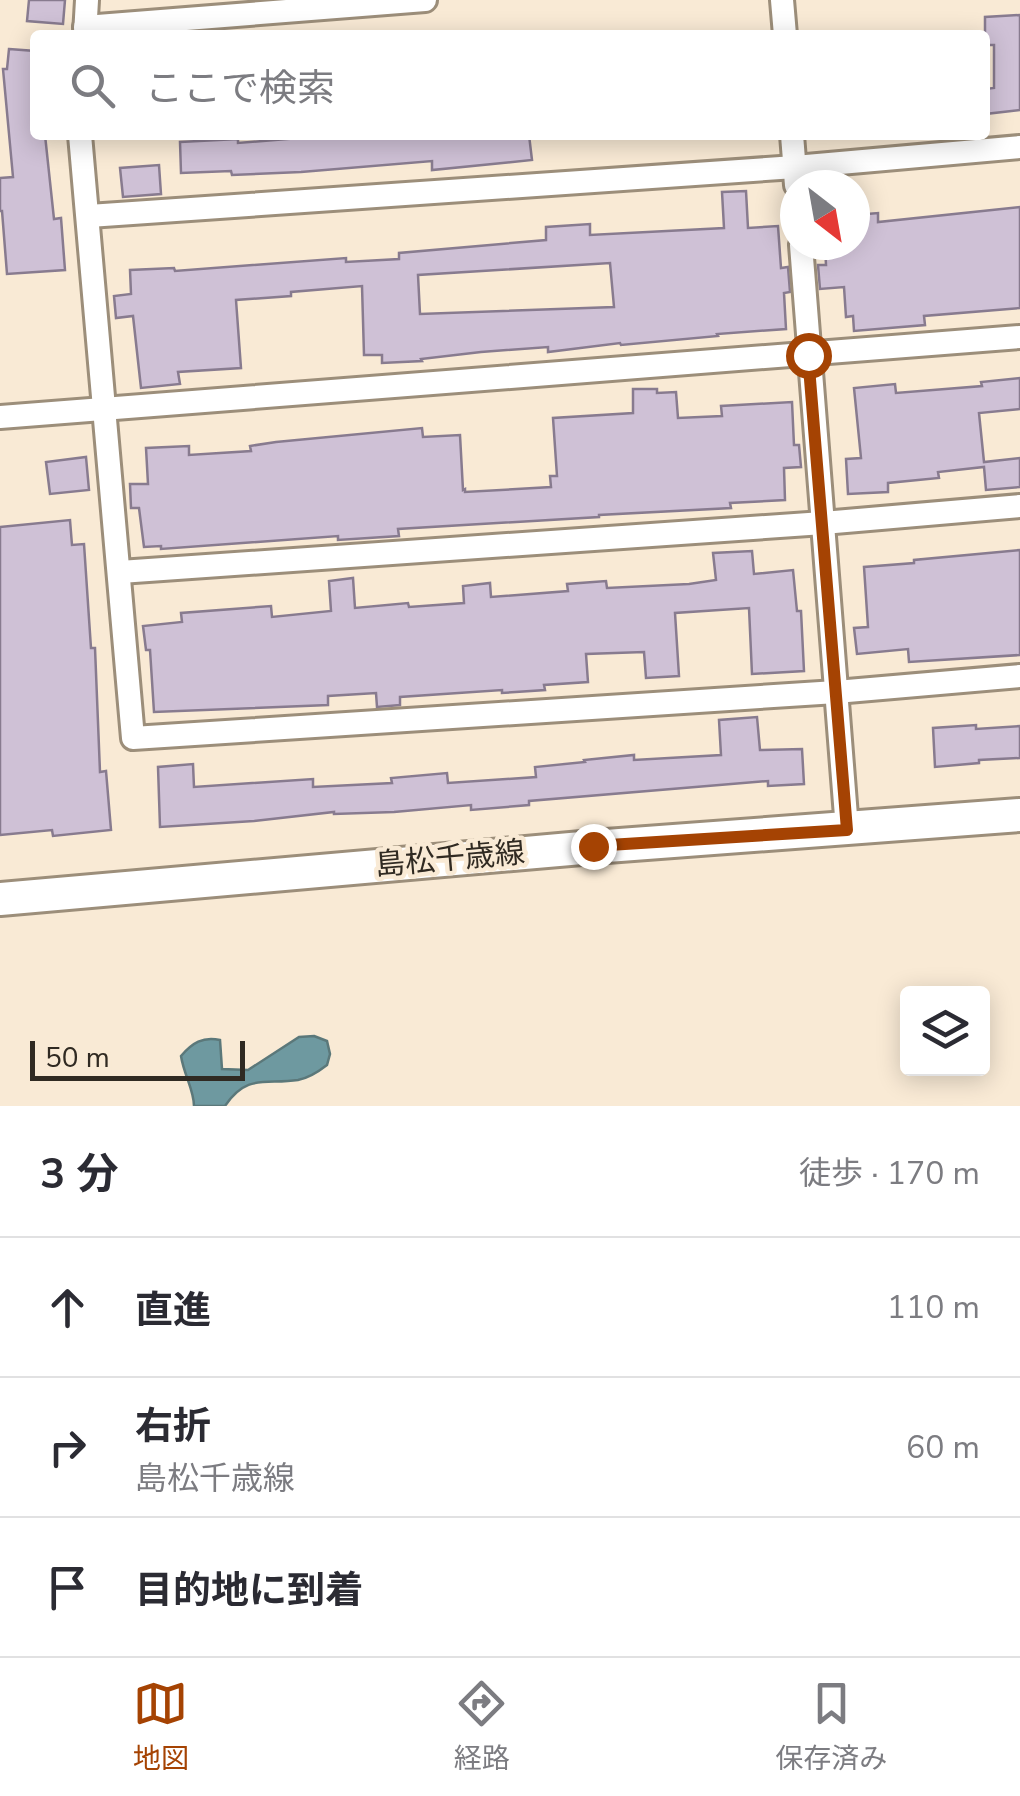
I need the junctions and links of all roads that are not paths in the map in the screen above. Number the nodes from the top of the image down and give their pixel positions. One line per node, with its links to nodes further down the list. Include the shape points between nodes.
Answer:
1 (87, 0): 4 (street)
2 (425, 0): 5 (street)
3 (782, 0): 6 (street)
4 (85, 30)
5 (96, 30)
6 (784, 30)
7 (81, 140): 13 (street)
8 (792, 140): 10 (street)
9 (1020, 148): 11 (street)
10 (795, 170)
11 (844, 170)
12 (780, 177): 13 (street)
13 (89, 216): 17 (street)
14 (801, 260): 16 (street)
15 (1020, 337): 16 (street)
16 (808, 355): 17 (street); 20 (street)
17 (103, 408): 18 (street); 21 (street)
18 (0, 417)
19 (1020, 506): 20 (street)
20 (823, 523): 21 (street); 23 (street)
21 (120, 572): 23 (street, via 133,738)
22 (1020, 676): 23 (street)
23 (836, 692): 25 (street)
24 (1020, 815): 25 (main road, 島松千歳線)
25 (847, 830): 26 (main road, 島松千歳線)
26 (0, 899)

